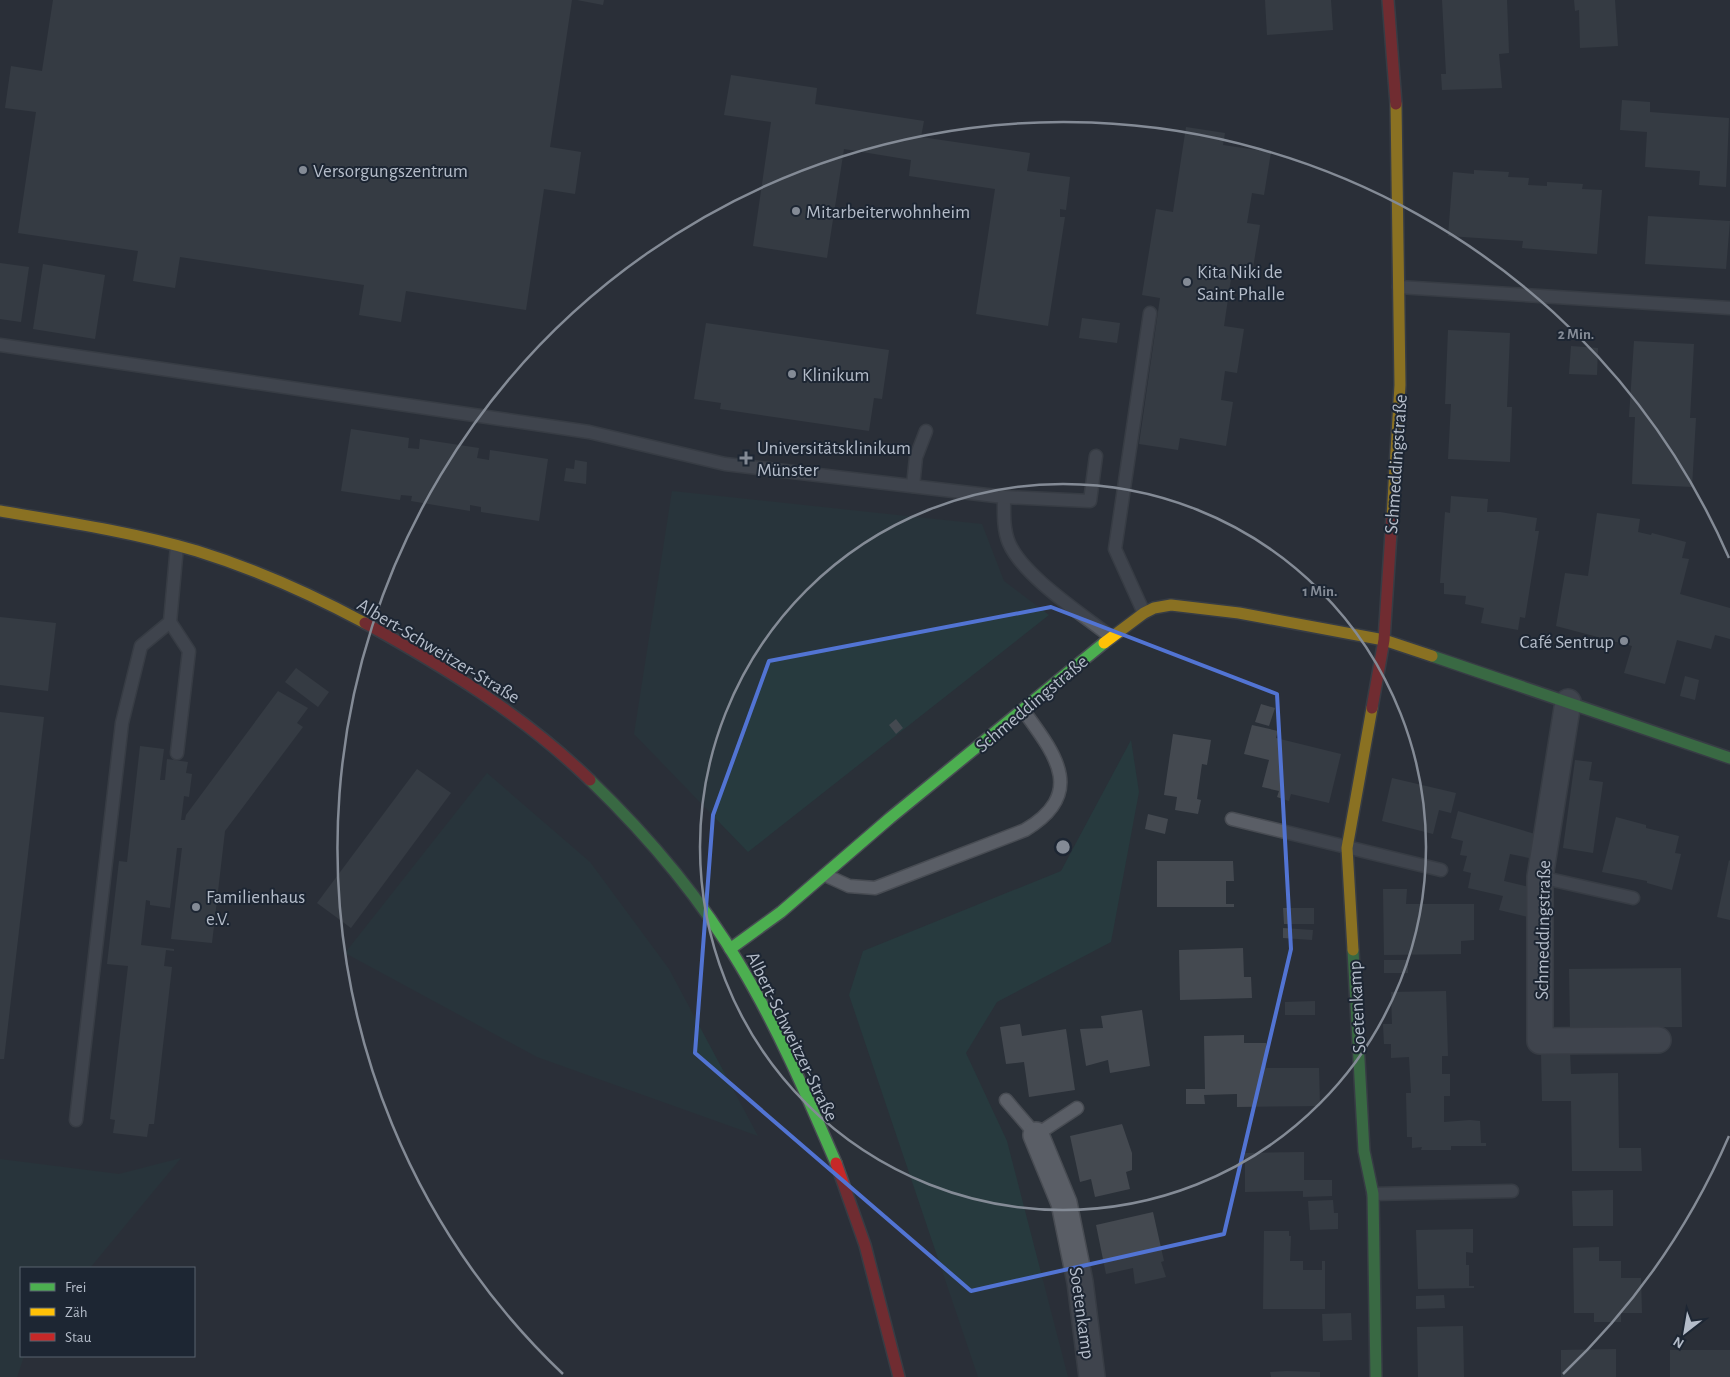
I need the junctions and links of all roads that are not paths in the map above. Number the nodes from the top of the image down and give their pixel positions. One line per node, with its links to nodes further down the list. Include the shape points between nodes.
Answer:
1 (1388, 0): 2 (street, Schmeddingstraße, via 1396,103)
2 (1399, 288): 3 (lane); 15 (street, Schmeddingstraße, via 1400,386)
3 (1730, 308)
4 (1150, 312): 12 (lane, via 1115,549)
5 (0, 346): 8 (lane, via 589,432 725,464)
6 (926, 431): 8 (lane, via 916,457)
7 (1096, 456): 9 (lane, via 1090,501)
8 (913, 486): 9 (lane)
9 (1004, 497): 14 (lane, via 1005,526 1014,553 1040,581)
10 (0, 511): 11 (street, Albert-Schweitzer-Straße)
11 (177, 546): 13 (lane); 26 (street, Albert-Schweitzer-Straße, via 250,570 351,616 471,685 527,725 590,780 643,836 682,881)
12 (1144, 613): 14 (street, Schmeddingstraße); 15 (street, Schmeddingstraße, via 1154,608 1182,606 1239,613)
13 (170, 622): 18 (lane, via 189,651); 30 (lane, via 141,646 122,723)
14 (1111, 637): 17 (street, Schmeddingstraße)
15 (1384, 640): 16 (street, Schmeddingstraße); 21 (street, Soetenkamp)
16 (1568, 702): 19 (street, Schmeddingstraße); 24 (street, Schmeddingstraße)
17 (1023, 710): 23 (street, Schmeddingstraße); 23 (lane, via 1058,762 1060,777 1055,801 1043,819 1025,830 875,888 849,886)
18 (178, 753)
19 (1730, 758)
20 (1232, 819): 21 (lane)
21 (1347, 848): 22 (lane); 33 (street, Soetenkamp, via 1364,1151)
22 (1441, 870)
23 (824, 875): 26 (street, Schmeddingstraße)
24 (1540, 877): 25 (lane); 27 (street, Schmeddingstraße, via 1540,1041)
25 (1632, 898)
26 (730, 949): 34 (street, Albert-Schweitzer-Straße, via 788,1058 850,1197)
27 (1658, 1040)
28 (1006, 1100): 31 (lane)
29 (1077, 1108): 31 (lane)
30 (76, 1120)
31 (1036, 1135): 35 (street, Soetenkamp, via 1064,1203 1080,1282)
32 (1512, 1191): 33 (lane)
33 (1373, 1194): 36 (street, Soetenkamp)
34 (899, 1377)
35 (1092, 1377)
36 (1376, 1377)

